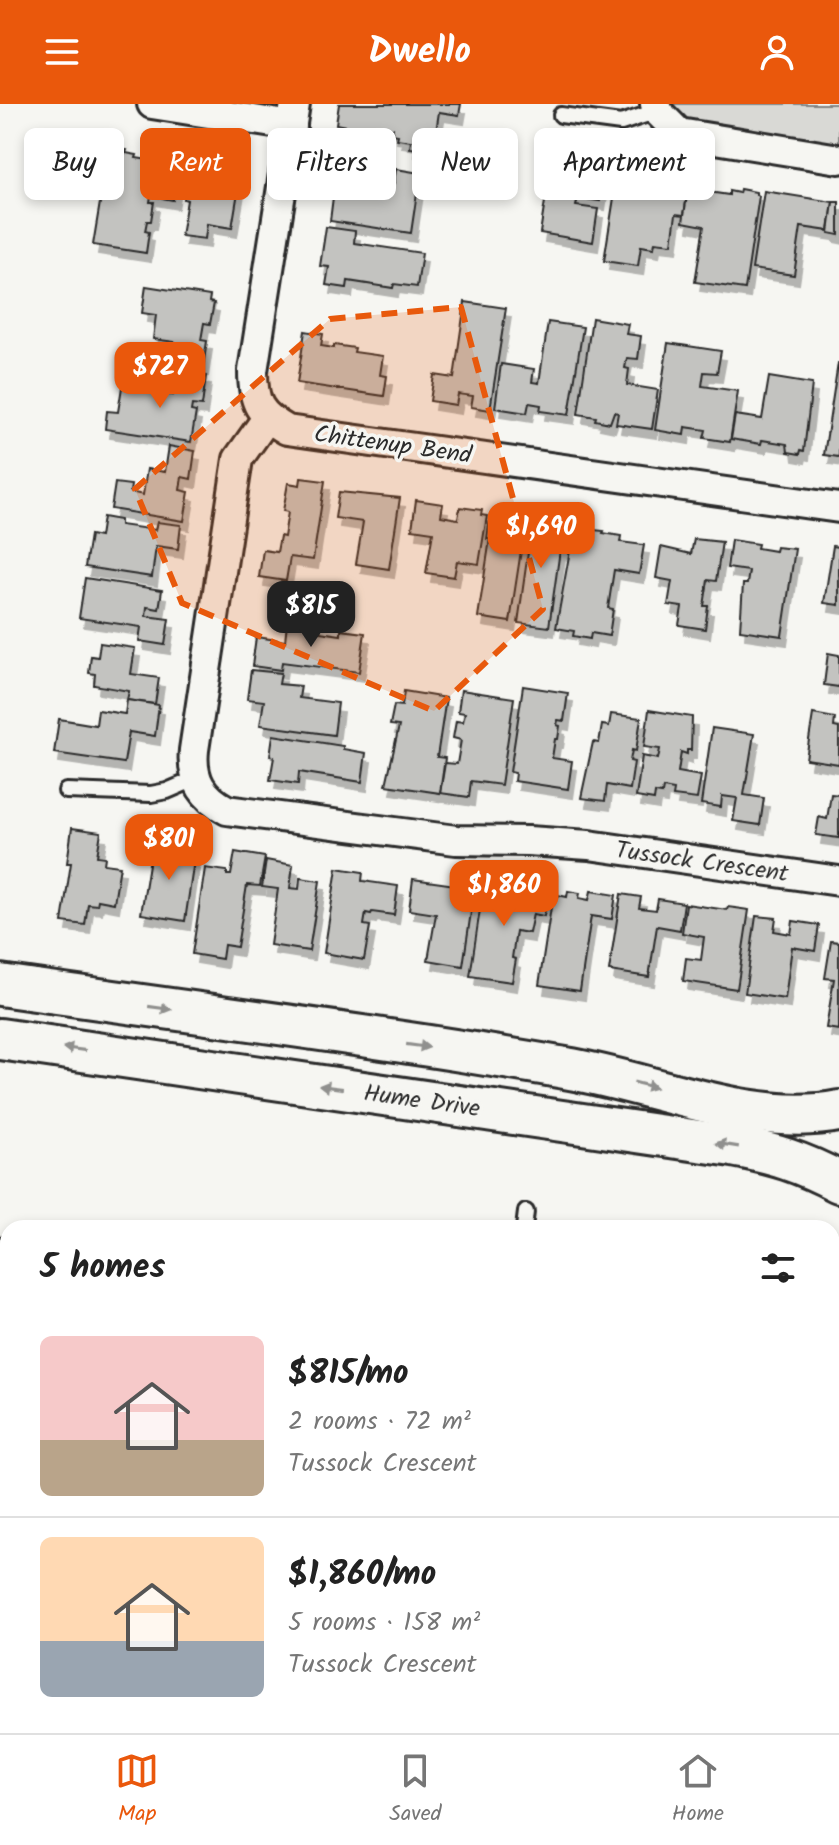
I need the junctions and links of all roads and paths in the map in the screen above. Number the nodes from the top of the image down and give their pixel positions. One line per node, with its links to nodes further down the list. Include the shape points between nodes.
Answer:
1 (152, 104): 3 (street)
2 (656, 108): 4 (lane, via 621,123); 5 (street, via 679,133)
3 (293, 115): 6 (street, via 253,371 256,402)
4 (561, 115)
5 (839, 159)
6 (267, 418): 7 (street, Chittenup Bend, via 287,430); 8 (street, via 238,459 194,750)
7 (839, 508)
8 (195, 779): 9 (lane, via 151,794); 10 (street, Tussock Crescent, via 227,810 456,840 589,845)
9 (66, 791)
10 (839, 881)
11 (0, 985): 13 (street, one-way to 13, via 569,1068 775,1114)
12 (0, 1039): 14 (street, Hume Drive, one-way to 12, via 803,1163 733,1146)
13 (839, 1111)
14 (839, 1182)
15 (526, 1212): 16 (lane)
16 (525, 1220)

